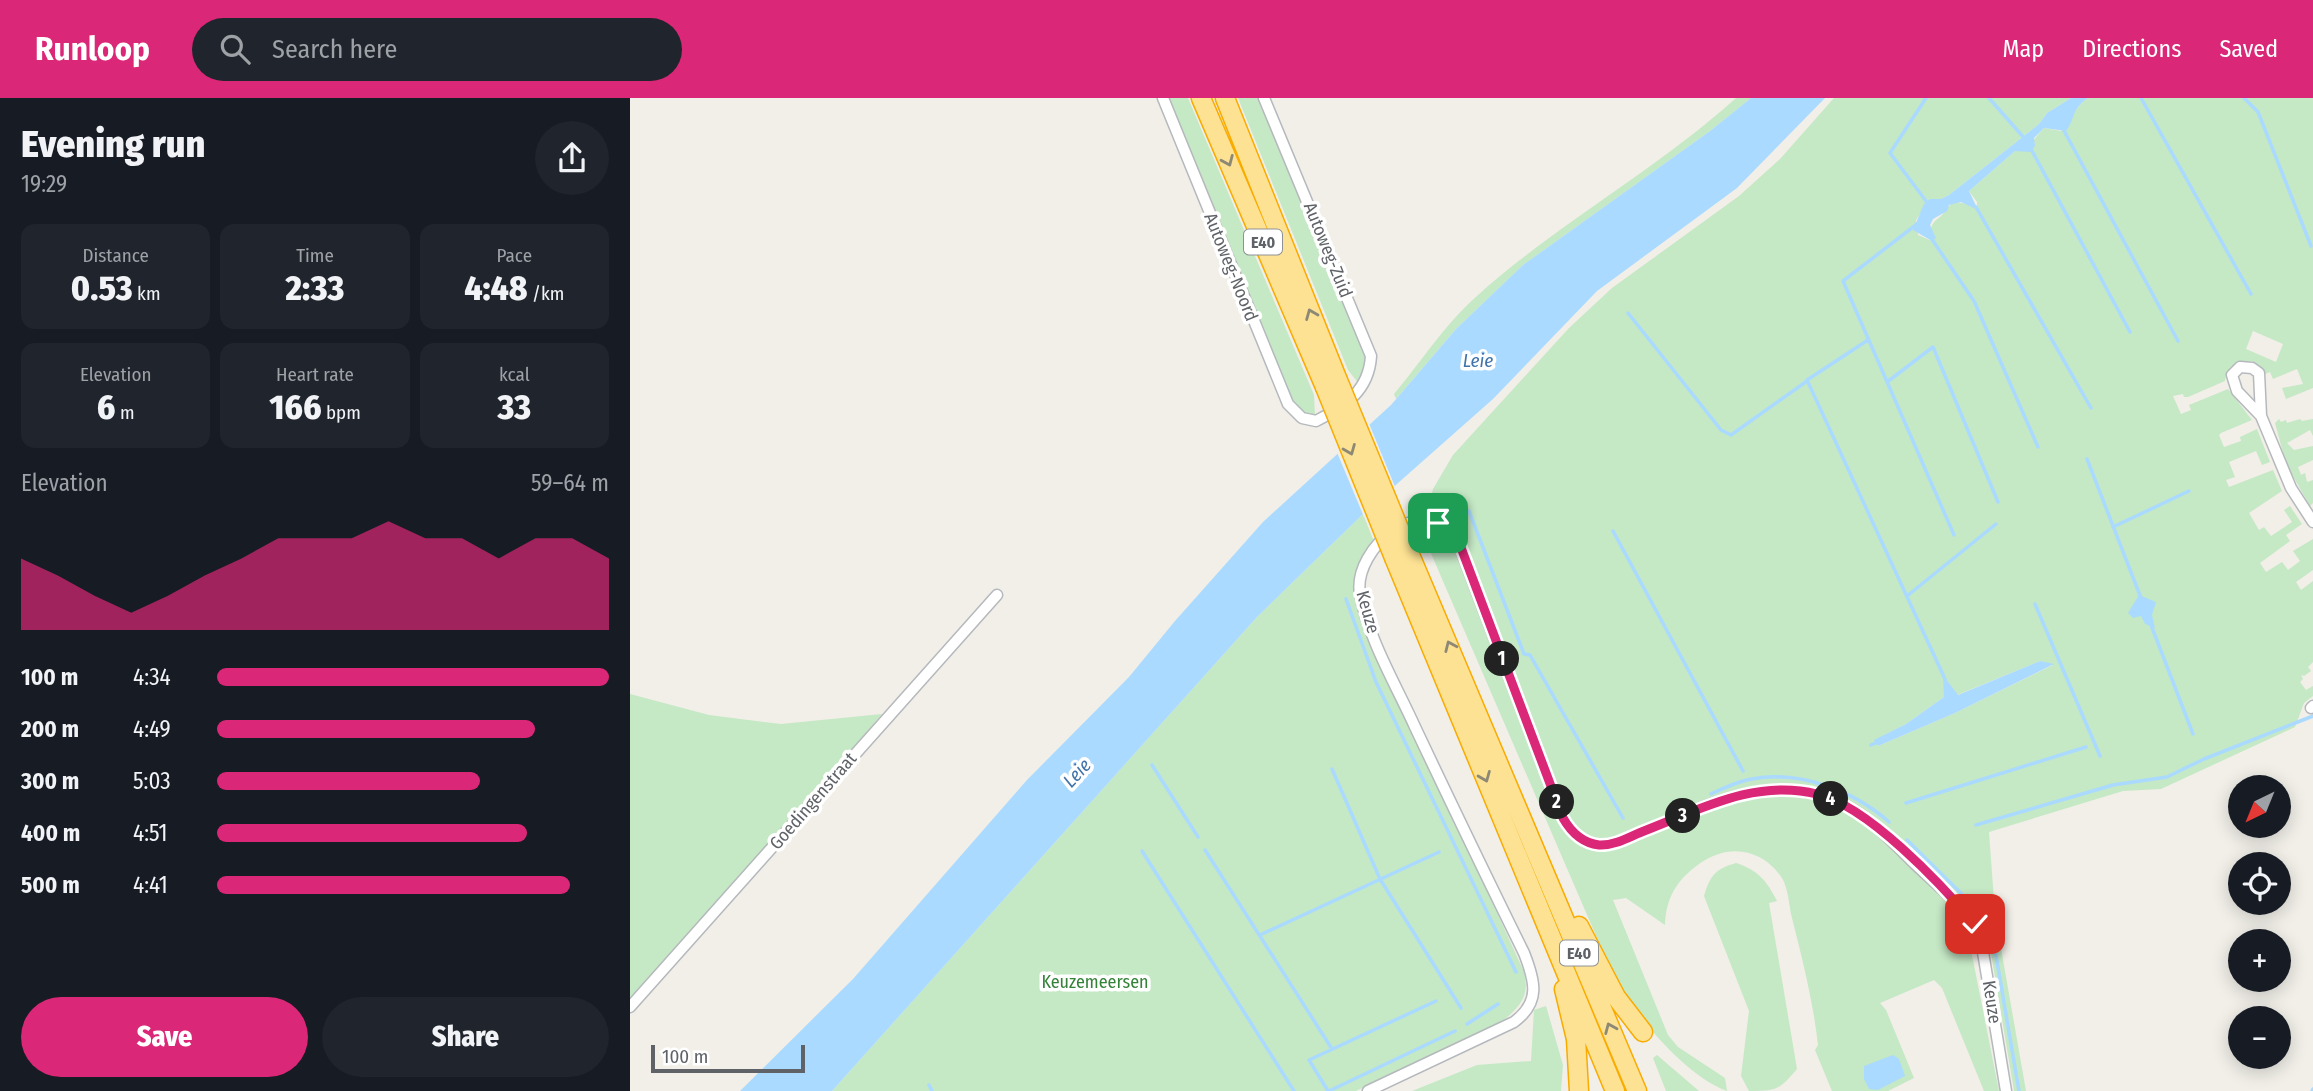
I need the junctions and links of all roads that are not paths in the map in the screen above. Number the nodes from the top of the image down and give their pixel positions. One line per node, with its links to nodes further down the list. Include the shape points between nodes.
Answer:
1 (1163, 98): 6 (street, Autoweg-Noord, via 1288,404 1302,418 1316,421)
2 (1201, 98): 5 (highway, E40, one-way to 5)
3 (1225, 98): 5 (highway, E40, one-way to 3)
4 (1264, 98): 6 (street, Autoweg-Zuid, via 1371,356 1370,374)
5 (1331, 382): 9 (highway, E40, bridge)
6 (1350, 399)
7 (2261, 416): 7 (street, via 2234,386 2232,375 2240,367 2259,373); 8 (street, via 2291,488)
8 (2313, 522)
9 (1401, 555): 11 (highway, E40, one-way to 9); 12 (highway, E40, one-way to 12)
10 (997, 595): 13 (street, Goedingenstraat)
11 (1521, 814): 14 (highway, via 1616,996); 18 (highway, E40, one-way to 11)
12 (1561, 961): 16 (highway, via 1576,1040); 17 (highway, E40)
13 (630, 1007)
14 (1643, 1032)
15 (1368, 1091): 19 (street, Keuze, via 1514,1022 1529,1007 1535,987 1524,953 1389,670 1360,594 1362,570 1374,551 1403,525 1430,519 1446,526 1460,545 1570,829 1590,843 1612,844 1760,789 1818,794 1860,814 1888,836 1980,934)
16 (1579, 1091)
17 (1615, 1091)
18 (1636, 1091)
19 (2006, 1091)

